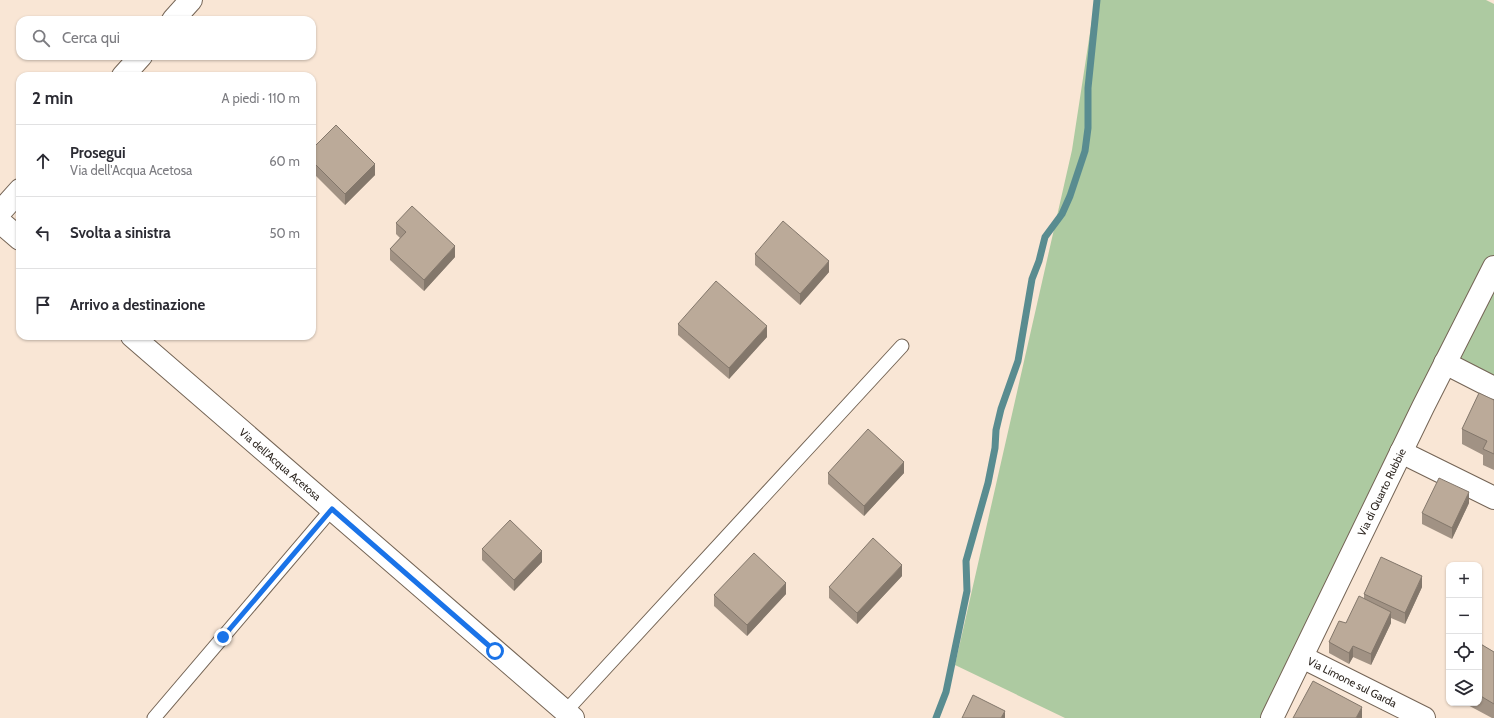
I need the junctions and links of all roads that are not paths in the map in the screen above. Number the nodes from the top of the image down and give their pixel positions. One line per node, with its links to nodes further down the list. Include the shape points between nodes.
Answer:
1 (191, 0): 2 (street)
2 (177, 16)
3 (137, 60): 4 (street)
4 (126, 72)
5 (16, 194): 6 (street)
6 (0, 212)
7 (0, 222): 8 (street)
8 (16, 236)
9 (1494, 267): 12 (street, Via di Quarto Rubbie)
10 (137, 340): 16 (street, Via dell'Acqua Acetosa)
11 (902, 346): 18 (lane)
12 (1445, 363): 13 (street); 14 (street, Via di Quarto Rubbie)
13 (1494, 388)
14 (1401, 452): 15 (street); 17 (street, Via di Quarto Rubbie)
15 (1494, 498)
16 (332, 509): 18 (street, Via dell'Acqua Acetosa); 19 (lane)
17 (1302, 657): 20 (street, Via di Quarto Rubbie); 21 (street, Via Limone sul Garda)
18 (569, 715)
19 (154, 718)
20 (1272, 718)
21 (1424, 718)

